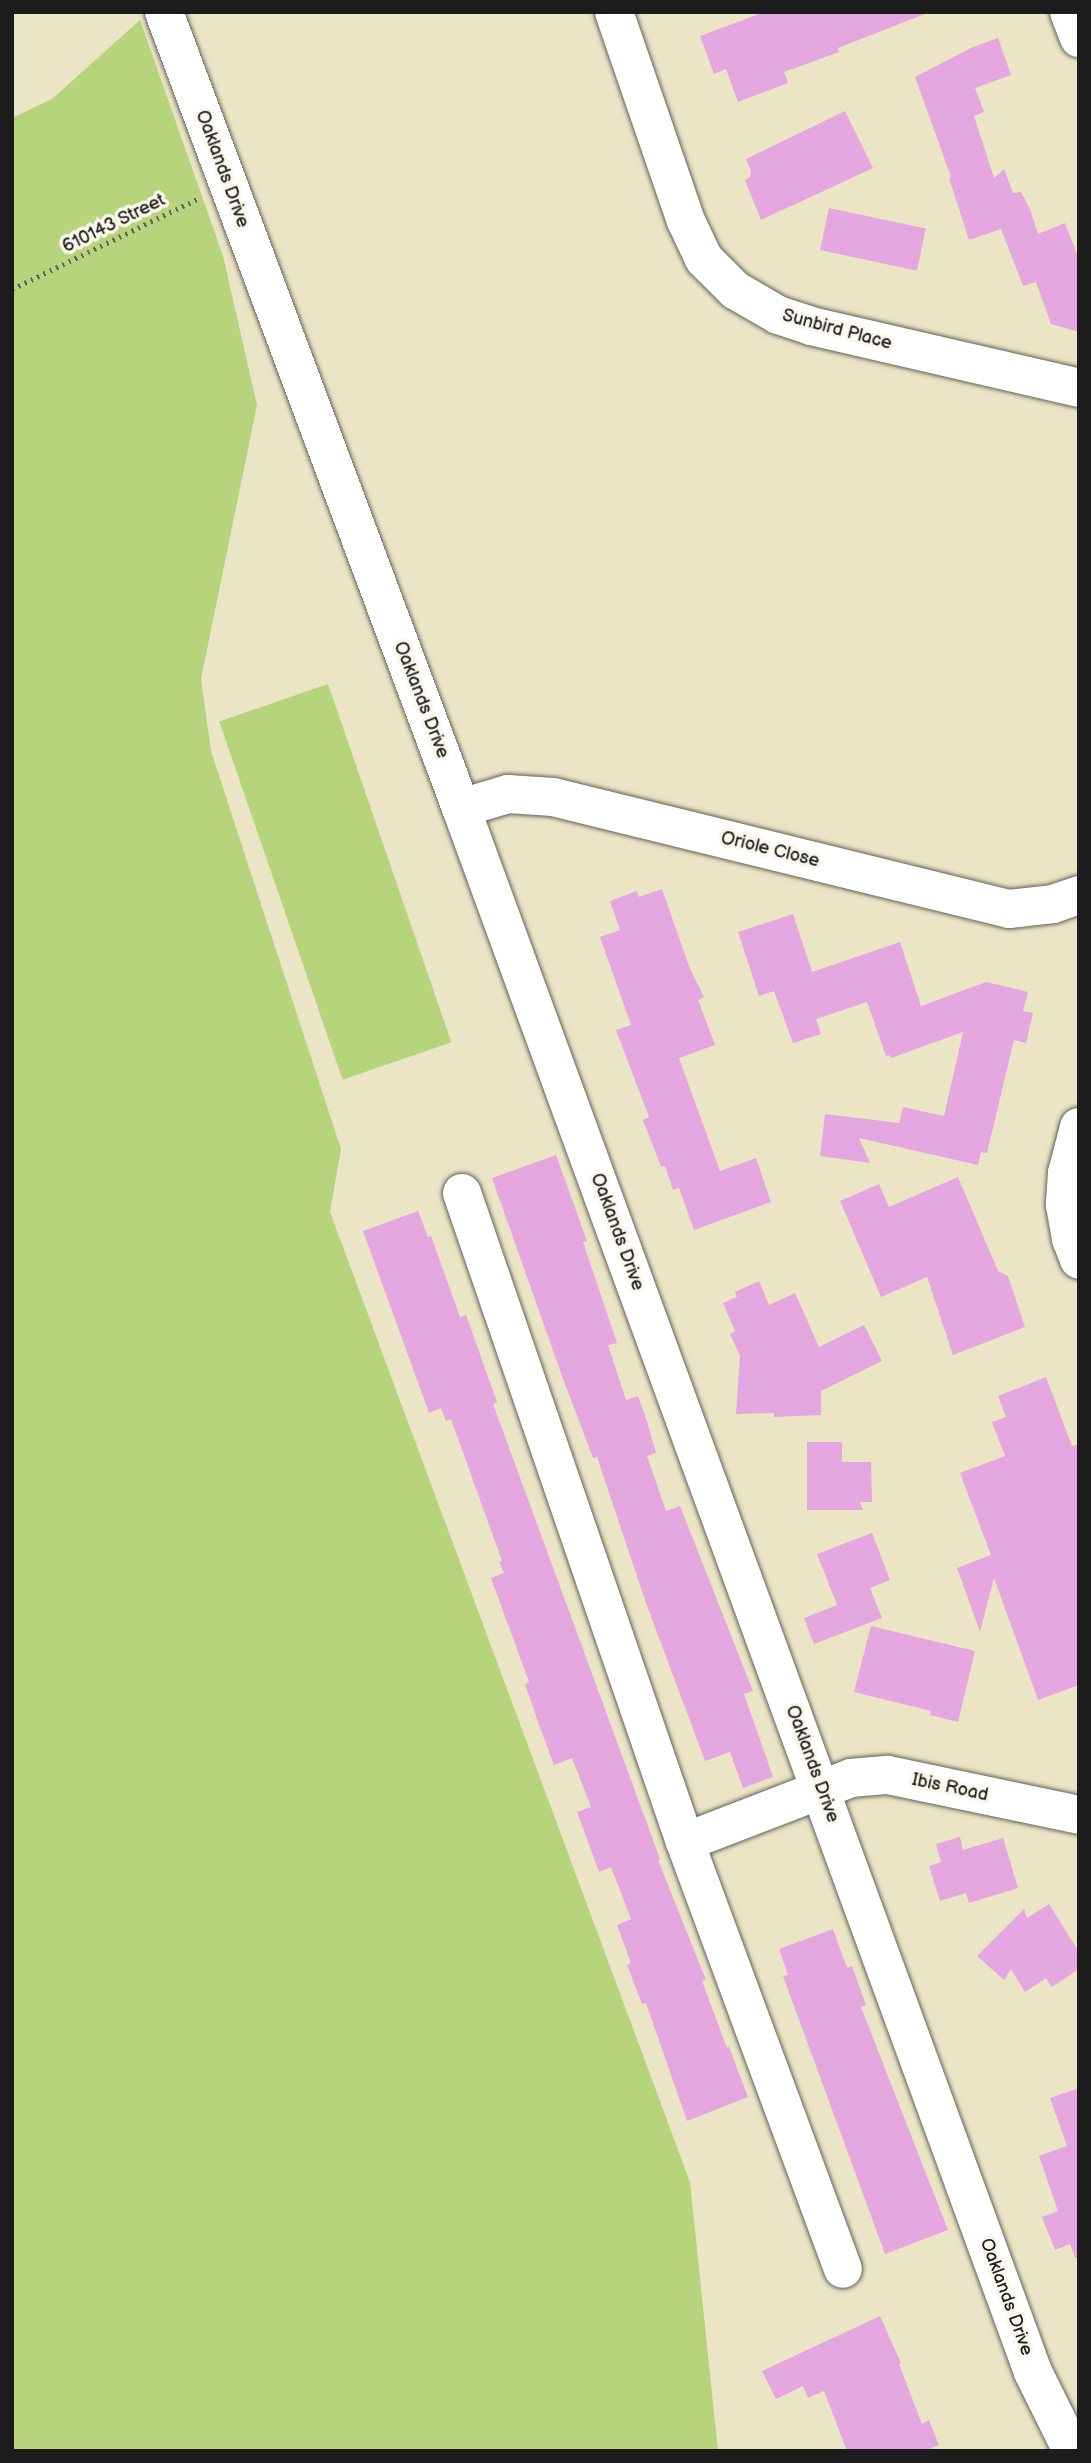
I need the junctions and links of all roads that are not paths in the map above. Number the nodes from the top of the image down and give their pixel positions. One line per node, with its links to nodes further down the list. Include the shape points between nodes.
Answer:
1 (164, 12): 6 (street, Oaklands Drive)
2 (614, 12): 5 (street, Sunbird Place, via 687,221 704,259 735,290 778,315 811,326)
3 (1069, 12): 4 (street)
4 (1079, 38)
5 (1079, 388)
6 (461, 808): 7 (street, Oriole Close, via 508,794 553,797 1009,909 1053,904); 11 (street, Oaklands Drive)
7 (1079, 895)
8 (1079, 1127): 10 (street, via 1067,1173 1065,1205)
9 (462, 1193): 13 (street)
10 (1079, 1260)
11 (822, 1791): 12 (street, Ibis Road, via 851,1778 888,1774); 13 (street, Ibis Road); 15 (street, Oaklands Drive, via 1033,2372)
12 (1079, 1815)
13 (685, 1842): 14 (street)
14 (843, 2269)
15 (1072, 2451)

